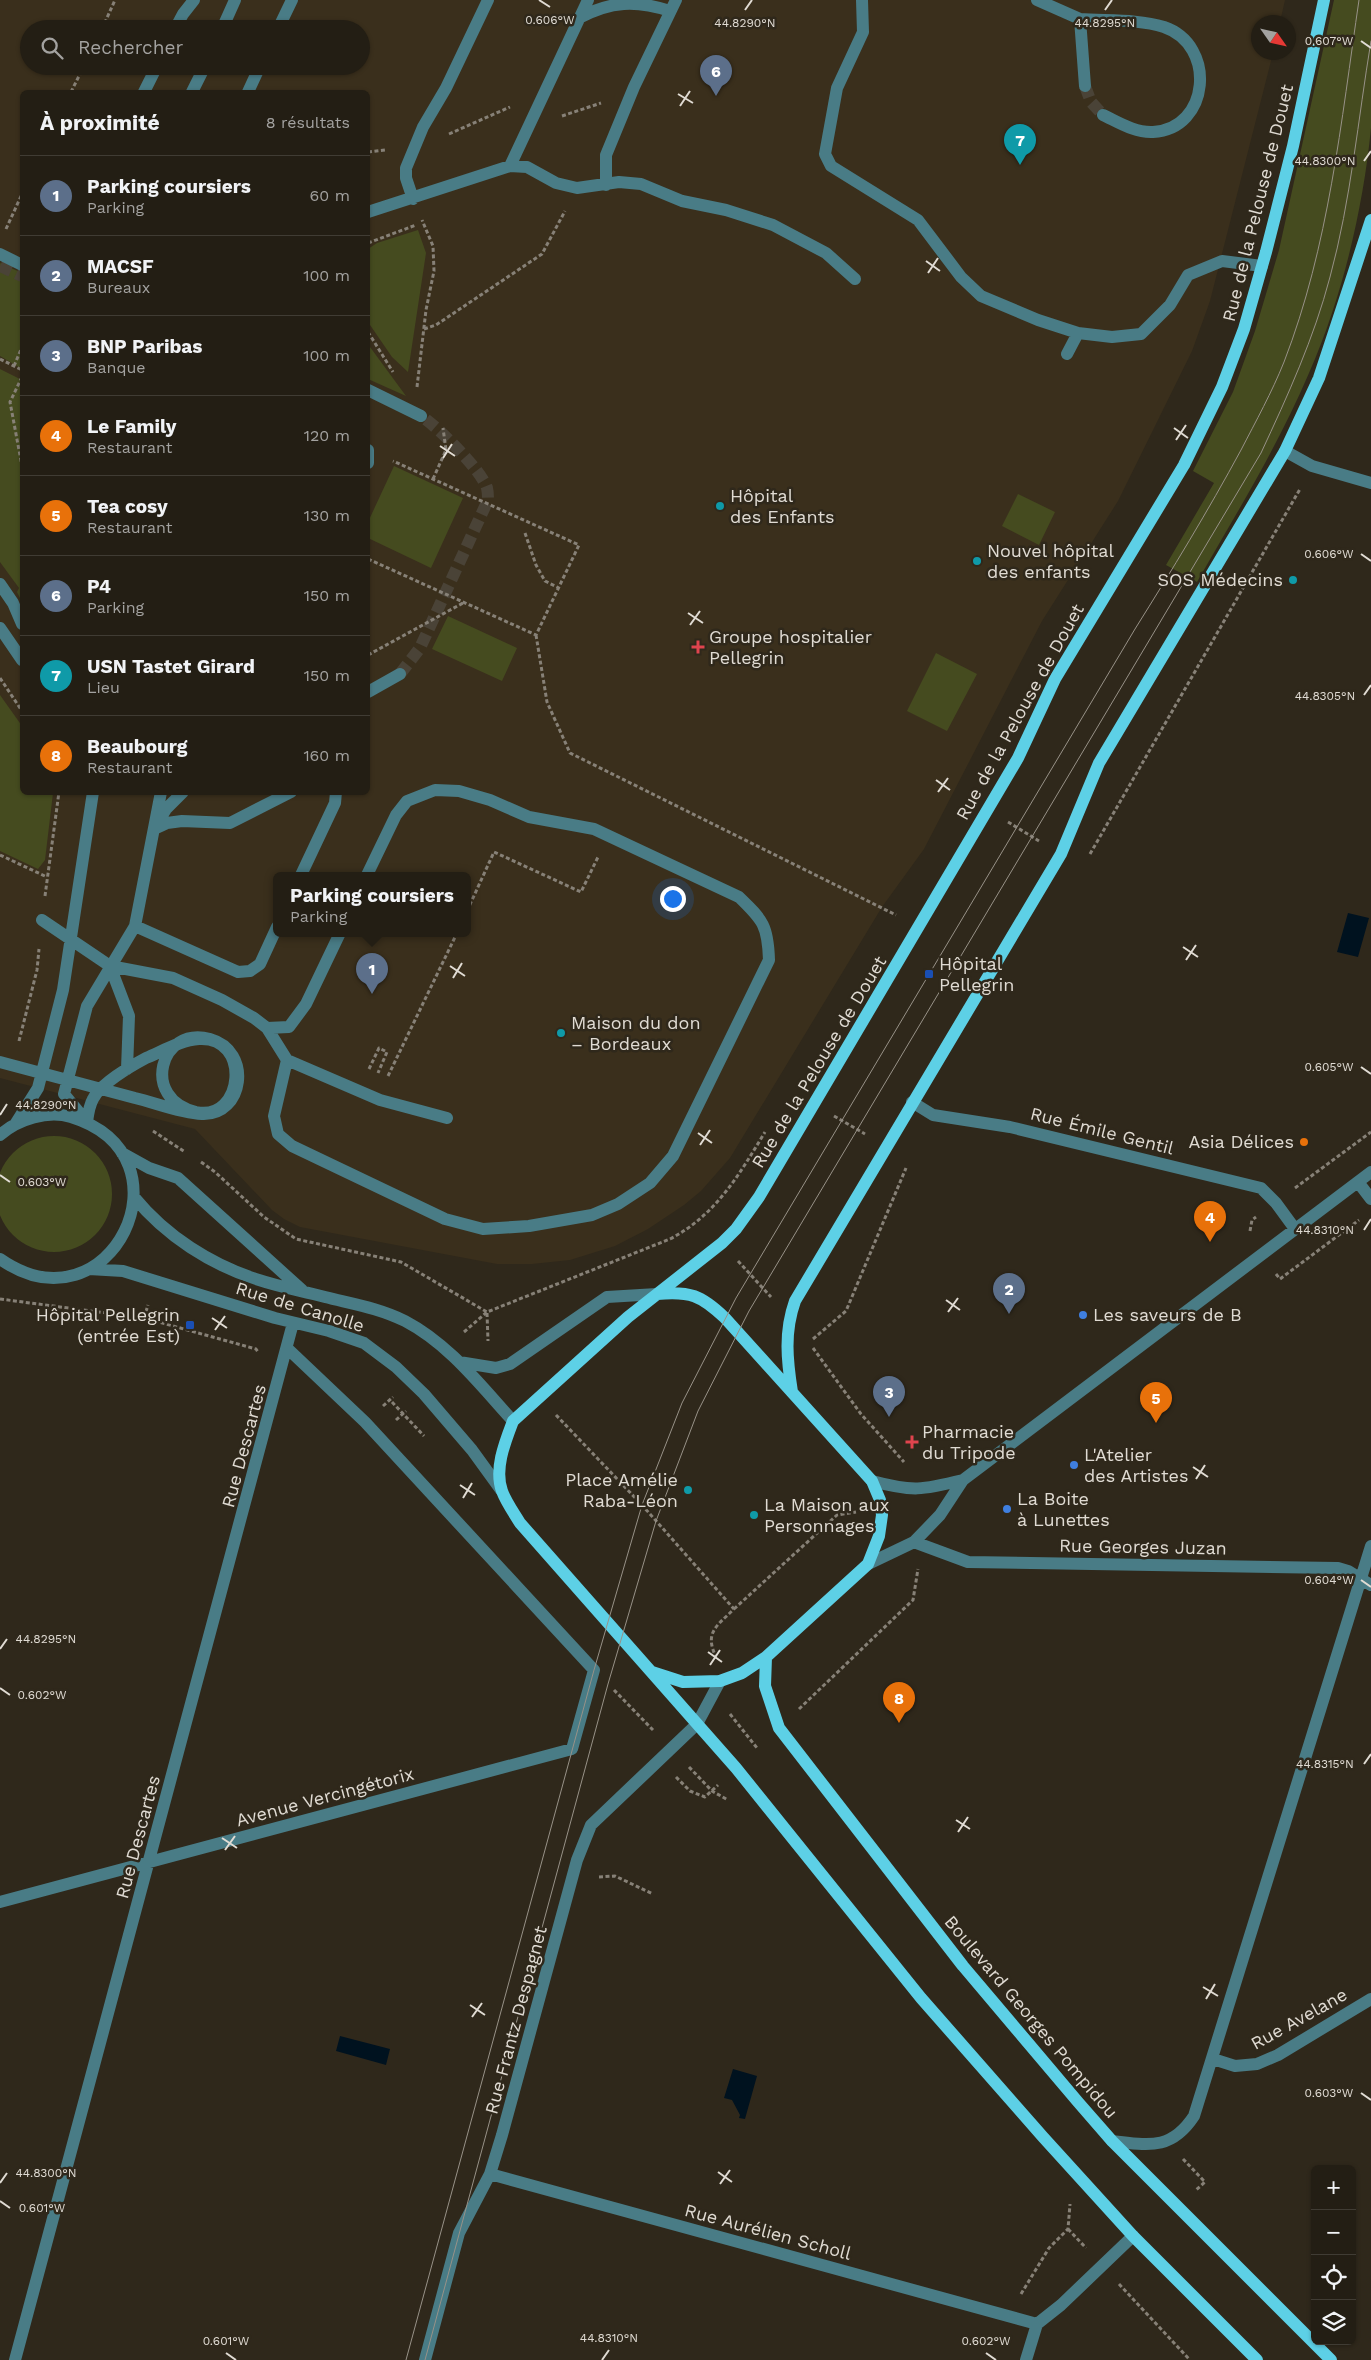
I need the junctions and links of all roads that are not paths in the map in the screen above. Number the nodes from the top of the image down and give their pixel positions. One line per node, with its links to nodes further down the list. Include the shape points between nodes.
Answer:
1 (194, 0): 12 (street)
2 (235, 0): 13 (street)
3 (292, 0): 14 (street)
4 (488, 0): 25 (street, via 406,168)
5 (588, 0): 10 (street)
6 (862, 0): 32 (street, via 863,32 837,88 825,154 831,166 918,220 961,277 981,296)
7 (1037, 0): 11 (street)
8 (1324, 0): 30 (main road, Rue de la Pelouse de Douet, via 1293,146)
9 (673, 5): 10 (street, via 629,0 598,8); 24 (street, via 606,155)
10 (579, 18): 23 (street)
11 (1080, 19): 18 (street); 22 (street, via 1165,28 1186,40 1199,62 1201,84 1191,112 1176,124 1154,132 1139,131)
12 (179, 20)
13 (226, 20)
14 (282, 20)
15 (152, 75): 19 (street)
16 (200, 75): 20 (street)
17 (256, 75): 21 (street)
18 (1085, 86)
19 (145, 90)
20 (193, 90)
21 (249, 90)
22 (1103, 115)
23 (510, 166): 24 (street, via 527,167 556,183 577,188); 25 (street)
24 (606, 185): 31 (street, via 620,182 640,184 682,201 726,210 773,225 826,253)
25 (413, 199): 26 (street)
26 (370, 211)
27 (1371, 220): 36 (main road, via 1319,378)
28 (0, 254): 29 (street)
29 (20, 264)
30 (1262, 266): 32 (street, via 1222,261 1188,275 1170,305 1141,334 1112,337); 77 (main road, Rue de la Pelouse de Douet, via 1244,329 1222,387 1184,464 1074,645 1034,728 988,810 759,1197 722,1243)
31 (855, 279)
32 (1078, 333): 33 (street)
33 (1067, 354)
34 (370, 391): 35 (street)
35 (422, 416)
36 (1285, 450): 37 (street, via 1312,466); 62 (main road, via 1098,763 1061,854)
37 (1371, 483)
38 (0, 584): 39 (street)
39 (20, 619)
40 (0, 628): 41 (street)
41 (20, 657)
42 (400, 674): 43 (street)
43 (370, 691)
44 (94, 795): 56 (street)
45 (160, 795): 49 (street)
46 (180, 795): 49 (street, via 166,809)
47 (285, 795): 49 (street, via 230,823 182,821)
48 (336, 795): 50 (street, via 335,803)
49 (154, 829): 53 (street)
50 (302, 872)
51 (368, 872): 59 (street, via 396,815 407,802 436,790 459,791 529,817 594,829 738,897 757,914 768,934 769,960 673,1156 650,1184 618,1204 592,1215 529,1226 483,1229 445,1220 292,1146 278,1134 274,1116)
52 (42, 920): 56 (street)
53 (135, 926): 54 (street, via 238,972 250,971 260,964); 57 (street)
54 (273, 936)
55 (338, 937): 58 (street, via 306,1004 289,1027)
56 (72, 938): 57 (street); 65 (street, via 64,990 38,1088)
57 (110, 966): 58 (street, via 173,978 222,1000); 61 (street, via 129,1016); 64 (street, via 87,1006 64,1094)
58 (267, 1028): 59 (street)
59 (287, 1060): 63 (street, via 380,1100)
60 (0, 1062): 61 (street, via 196,1113 216,1111 231,1099 239,1080 237,1063 228,1048 211,1039 192,1038 176,1045 170,1051 162,1069 162,1084 170,1098 188,1109 207,1112 222,1106 234,1090 237,1072 232,1057 219,1044 202,1038 184,1042)
61 (127, 1069): 64 (street, via 96,1093)
62 (912, 1102): 71 (street, Rue Émile Gentil, via 933,1115 1010,1127 1261,1188); 81 (main road, via 888,1148 795,1301 786,1354)
63 (447, 1118)
64 (86, 1122): 65 (street, via 63,1115 39,1116); 66 (street, via 107,1135)
65 (5, 1128)
66 (122, 1153): 69 (street, via 131,1174); 76 (street, via 149,1168 178,1178)
67 (1371, 1172): 68 (street)
68 (1358, 1182): 70 (street); 71 (street)
69 (134, 1197): 74 (street, via 131,1219 122,1239 108,1256); 76 (street, Rue de Canolle, via 151,1217 179,1240 214,1261 258,1280)
70 (1371, 1199)
71 (1295, 1229): 83 (street)
72 (0, 1259): 73 (street)
73 (13, 1268): 74 (street, via 38,1277 64,1277); 75 (street)
74 (89, 1269): 78 (street, Rue de Canolle, via 123,1270)
75 (0, 1272)
76 (304, 1291): 80 (street, Rue de Canolle, via 385,1312 431,1336)
77 (657, 1294): 80 (street, via 606,1297 510,1364 496,1368); 81 (main road, via 690,1293 707,1301); 82 (main road)
78 (293, 1324): 79 (street, Rue Descartes); 85 (street, Rue de Canolle, via 350,1337 384,1357 424,1394)
79 (288, 1348): 94 (street, Rue Descartes); 94 (street, Avenue Vercingétorix, via 365,1422 594,1670 572,1749)
80 (459, 1362): 82 (street, Rue de Canolle)
81 (792, 1392): 84 (main road)
82 (513, 1421): 85 (main road, via 500,1461)
83 (963, 1480): 84 (street, via 924,1489 903,1489); 86 (street, via 940,1515)
84 (872, 1481): 88 (main road, via 882,1515 879,1536)
85 (501, 1490): 91 (main road, via 520,1523)
86 (914, 1542): 88 (street); 89 (street, Rue Georges Juzan, via 968,1562 1338,1568)
87 (1371, 1546): 89 (street)
88 (868, 1564): 90 (main road)
89 (1366, 1582): 97 (street)
90 (766, 1657): 92 (main road, via 742,1673); 98 (main road, Boulevard Georges Pompidou, via 765,1686 779,1728 963,1966)
91 (652, 1672): 92 (main road, via 683,1682); 93 (main road)
92 (720, 1682): 93 (street, Rue Frantz Despagnet)
93 (697, 1724): 99 (street, Rue Frantz Despagnet, via 591,1825 574,1874); 100 (main road, via 921,1998)
94 (149, 1862): 95 (street, Avenue Vercingétorix); 102 (street, Rue Descartes)
95 (0, 1902)
96 (1371, 1999): 97 (street, Rue Avelane, via 1278,2055 1257,2064 1235,2066)
97 (1213, 2059): 98 (street, via 1194,2116 1181,2133 1150,2146)
98 (1112, 2141): 106 (main road, Boulevard Georges Pompidou)
99 (490, 2174): 101 (street, Rue Aurélien Scholl); 103 (street, Rue Frantz Despagnet, via 459,2233)
100 (1132, 2236): 101 (street); 105 (main road)
101 (1037, 2324): 104 (street)
102 (15, 2360)
103 (425, 2360)
104 (1026, 2360)
105 (1257, 2360)
106 (1331, 2360)

